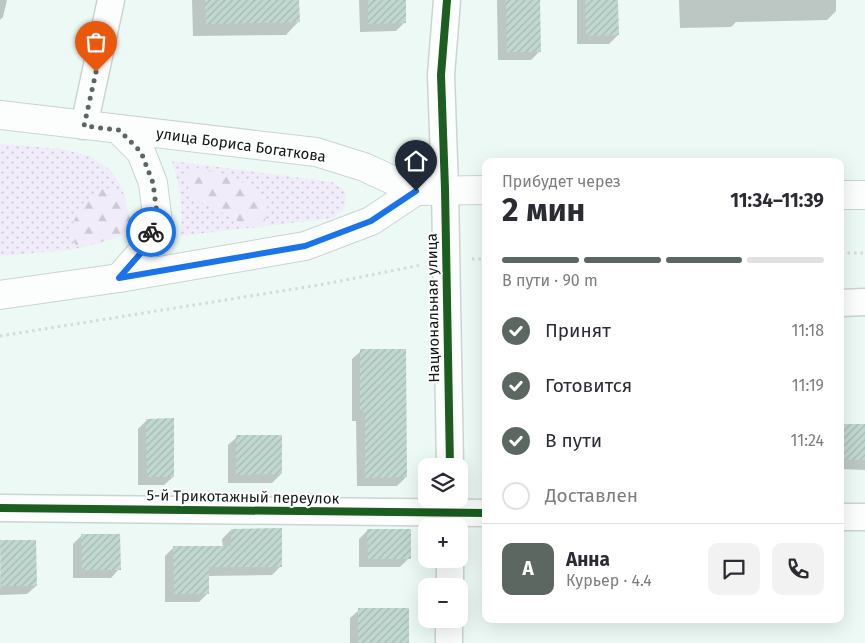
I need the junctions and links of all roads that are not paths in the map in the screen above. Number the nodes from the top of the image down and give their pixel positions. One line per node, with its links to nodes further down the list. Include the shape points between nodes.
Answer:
1 (111, 0): 4 (street)
2 (447, 0): 6 (street, Национальная улица, via 441,75)
3 (0, 115): 4 (main road, улица Бориса Богаткова)
4 (84, 126): 5 (main road, улица Бориса Богаткова)
5 (119, 130): 8 (main road, улица Бориса Богаткова, via 316,152 364,167); 11 (main road, улица Бориса Богаткова, via 141,152 153,183 157,214 147,246)
6 (445, 190): 7 (main road, улица Бориса Богаткова); 8 (main road, улица Бориса Богаткова); 15 (street, Национальная улица)
7 (482, 190)
8 (416, 191): 11 (main road, via 371,221 305,246)
9 (844, 195): 10 (main road)
10 (865, 195)
11 (119, 278): 12 (main road)
12 (0, 295)
13 (865, 302): 14 (street)
14 (844, 303)
15 (450, 458)
16 (0, 508): 17 (street, 5-й Трикотажный переулок)
17 (450, 513): 18 (street, 5-й Трикотажный переулок)
18 (482, 513)
19 (844, 517): 20 (street)
20 (865, 517)
21 (449, 628): 22 (street)
22 (449, 643)

